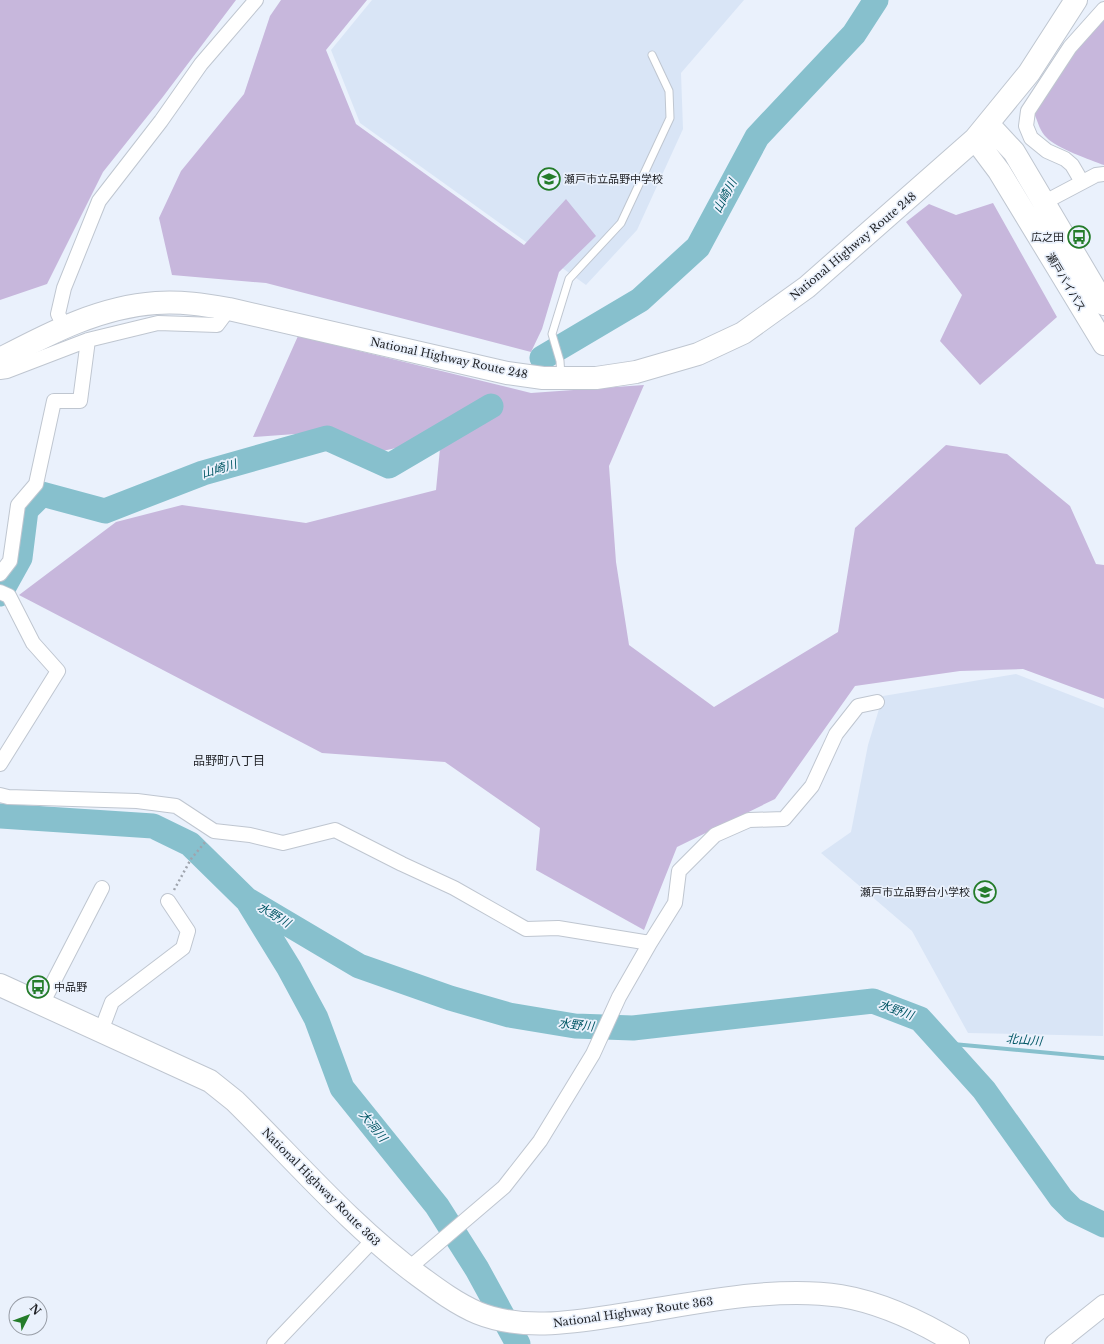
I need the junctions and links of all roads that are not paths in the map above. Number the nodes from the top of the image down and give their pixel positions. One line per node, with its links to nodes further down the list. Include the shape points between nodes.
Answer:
1 (256, 0): 11 (street, via 201,64 161,122 99,202 64,288 58,314)
2 (1076, 0): 5 (highway, National Highway Route 248, via 1029,73)
3 (1104, 10): 7 (street, via 1070,47 1028,111 1026,126 1031,138 1047,151 1072,165)
4 (652, 55): 15 (lane, via 669,91 670,118 621,223 569,279 552,334)
5 (982, 132): 8 (highway, 瀬戸バイパス, via 1014,152); 13 (highway, 瀬戸バイパス, via 999,171); 15 (highway, National Highway Route 248, via 807,287 743,334 698,354 636,372 596,378)
6 (1104, 174): 7 (street)
7 (1082, 182): 8 (street)
8 (1043, 204): 9 (highway, 瀬戸バイパス)
9 (1104, 304)
10 (229, 309): 11 (highway, National Highway Route 248, via 196,303 157,303 103,312); 12 (street, via 217,325 158,323); 15 (highway, National Highway Route 248, via 507,373 543,378)
11 (64, 326): 14 (highway, National Highway Route 248)
12 (88, 340): 16 (street, via 7,372); 17 (street, via 80,401 54,401 36,484 18,505 10,561)
13 (1104, 344)
14 (0, 359)
15 (560, 369)
16 (0, 372)
17 (0, 574)
18 (4, 594): 20 (street, via 33,642 58,671)
19 (877, 702): 24 (street, via 858,706 836,734 812,786 784,819 749,820 715,835 679,871 675,903)
20 (0, 764)
21 (0, 795): 24 (street, via 136,801 176,806 214,831 250,835 284,843 335,830 454,888 526,929 558,928)
22 (102, 888): 26 (street)
23 (168, 901): 27 (street, via 188,931 183,948 112,1002)
24 (650, 944): 29 (street, via 619,997 593,1054 536,1147 504,1187)
25 (0, 985): 26 (highway, National Highway Route 363)
26 (42, 1004): 27 (highway, National Highway Route 363)
27 (101, 1031): 28 (highway, National Highway Route 363, via 210,1081 235,1101)
28 (373, 1240): 29 (highway, National Highway Route 363); 31 (street)
29 (409, 1268): 32 (highway, National Highway Route 363, via 445,1295 480,1314 518,1322 546,1324 736,1298 808,1293 842,1296 876,1305 911,1317)
30 (1104, 1305): 33 (street)
31 (274, 1344)
32 (958, 1344)
33 (1054, 1344)

